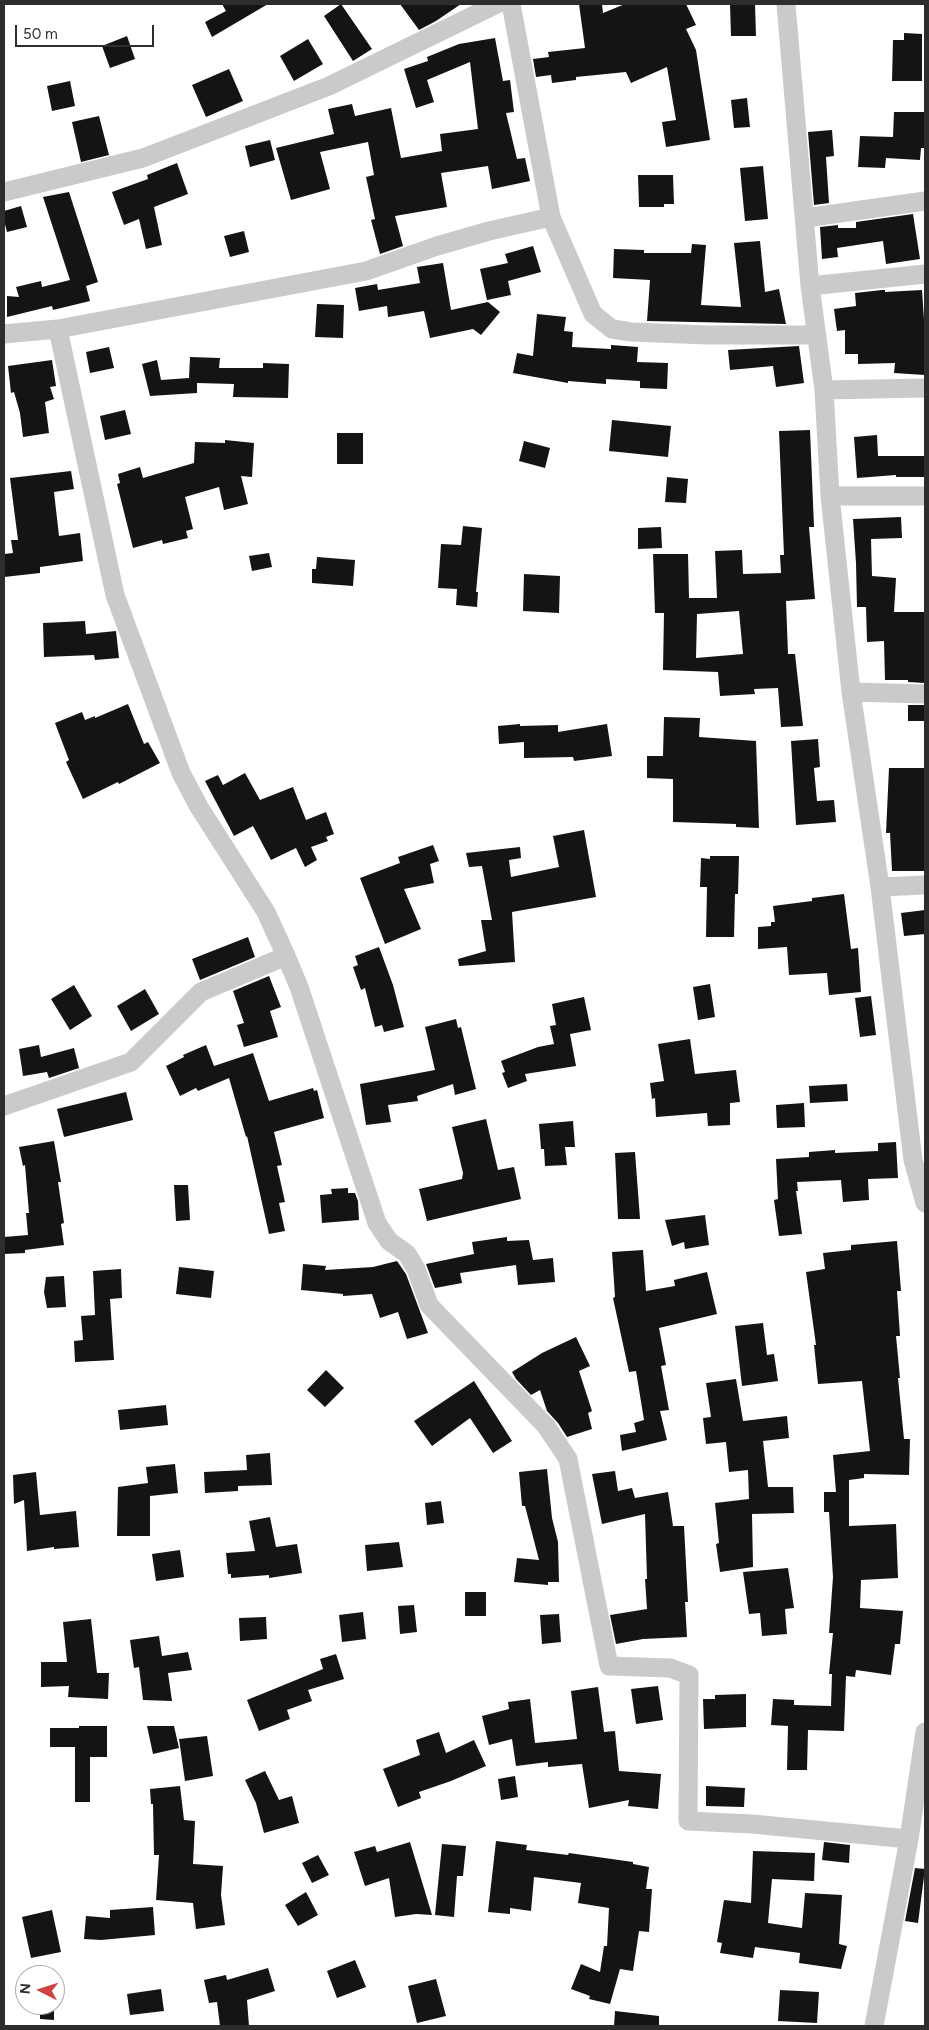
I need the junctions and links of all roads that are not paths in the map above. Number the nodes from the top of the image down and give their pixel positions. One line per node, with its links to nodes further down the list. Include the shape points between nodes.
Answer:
1 (497, 4): 4 (street, via 329,86 153,154)
2 (511, 4): 6 (street)
3 (786, 4): 7 (street)
4 (4, 192)
5 (925, 202): 7 (street)
6 (551, 217): 10 (street, via 488,231 366,271); 12 (street, via 593,314 612,330)
7 (804, 218): 9 (street)
8 (925, 274): 9 (street)
9 (810, 286): 12 (street)
10 (58, 329): 11 (street); 21 (street, via 115,595 181,773 266,912)
11 (4, 334)
12 (817, 336): 14 (street)
13 (925, 388): 14 (street)
14 (824, 390): 15 (street)
15 (830, 496): 16 (street); 17 (street)
16 (925, 496)
17 (851, 692): 18 (street); 20 (street)
18 (925, 694)
19 (925, 885): 20 (street)
20 (880, 887): 23 (street, via 913,1160)
21 (286, 956): 22 (street, via 201,992 130,1062); 25 (street, via 377,1223 389,1241 407,1254 429,1305 546,1426 568,1459 609,1666 670,1668 689,1675 688,1821)
22 (4, 1106)
23 (925, 1202)
24 (925, 1732): 25 (street)
25 (909, 1839): 26 (street)
26 (874, 2026)

